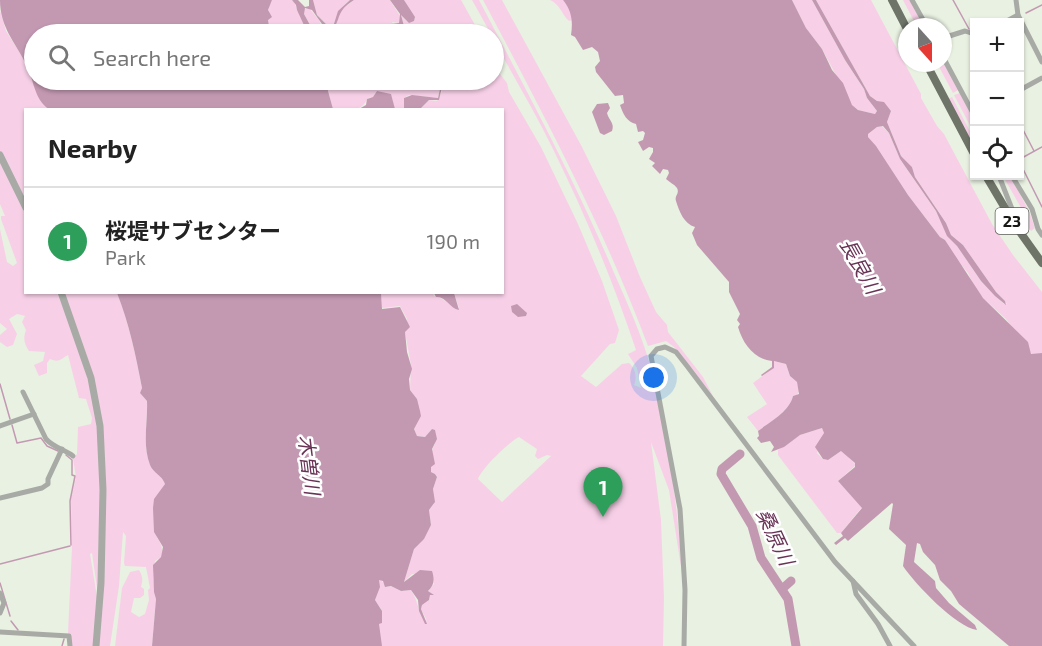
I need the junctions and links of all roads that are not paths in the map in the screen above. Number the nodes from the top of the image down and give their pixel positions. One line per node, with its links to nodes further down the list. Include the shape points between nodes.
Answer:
1 (892, 0): 5 (main road)
2 (1016, 0): 4 (street)
3 (915, 1): 6 (street)
4 (1018, 15): 7 (street); 10 (street)
5 (901, 18)
6 (923, 18)
7 (1012, 18)
8 (970, 32): 9 (street)
9 (952, 35)
10 (1042, 62)
11 (931, 72): 16 (main road)
12 (951, 72): 15 (street)
13 (1042, 78): 14 (street)
14 (1024, 88)
15 (970, 107)
16 (970, 145)
17 (0, 155): 21 (street)
18 (988, 180): 24 (main road, 23)
19 (1001, 180): 24 (street)
20 (1014, 180): 23 (street, via 1032,209)
21 (24, 204)
22 (1042, 219): 23 (street)
23 (1035, 222): 25 (street)
24 (1015, 225): 26 (main road, 23)
25 (1042, 235)
26 (1042, 263)
27 (62, 294): 39 (street, via 91,378 100,426 101,583)
28 (23, 392): 29 (street)
29 (34, 414): 30 (street); 31 (street, via 46,439)
30 (0, 426)
31 (62, 449): 32 (street); 33 (street, via 48,484)
32 (73, 456)
33 (0, 498)
34 (852, 579): 40 (street, via 682,359 671,348 661,348 651,356 680,509 686,590); 41 (street, via 856,594); 42 (street)
35 (0, 593): 36 (street, via 4,603)
36 (0, 614)
37 (0, 632): 38 (street, via 69,636)
38 (70, 646)
39 (96, 646)
40 (684, 646)
41 (890, 646)
42 (914, 646)

